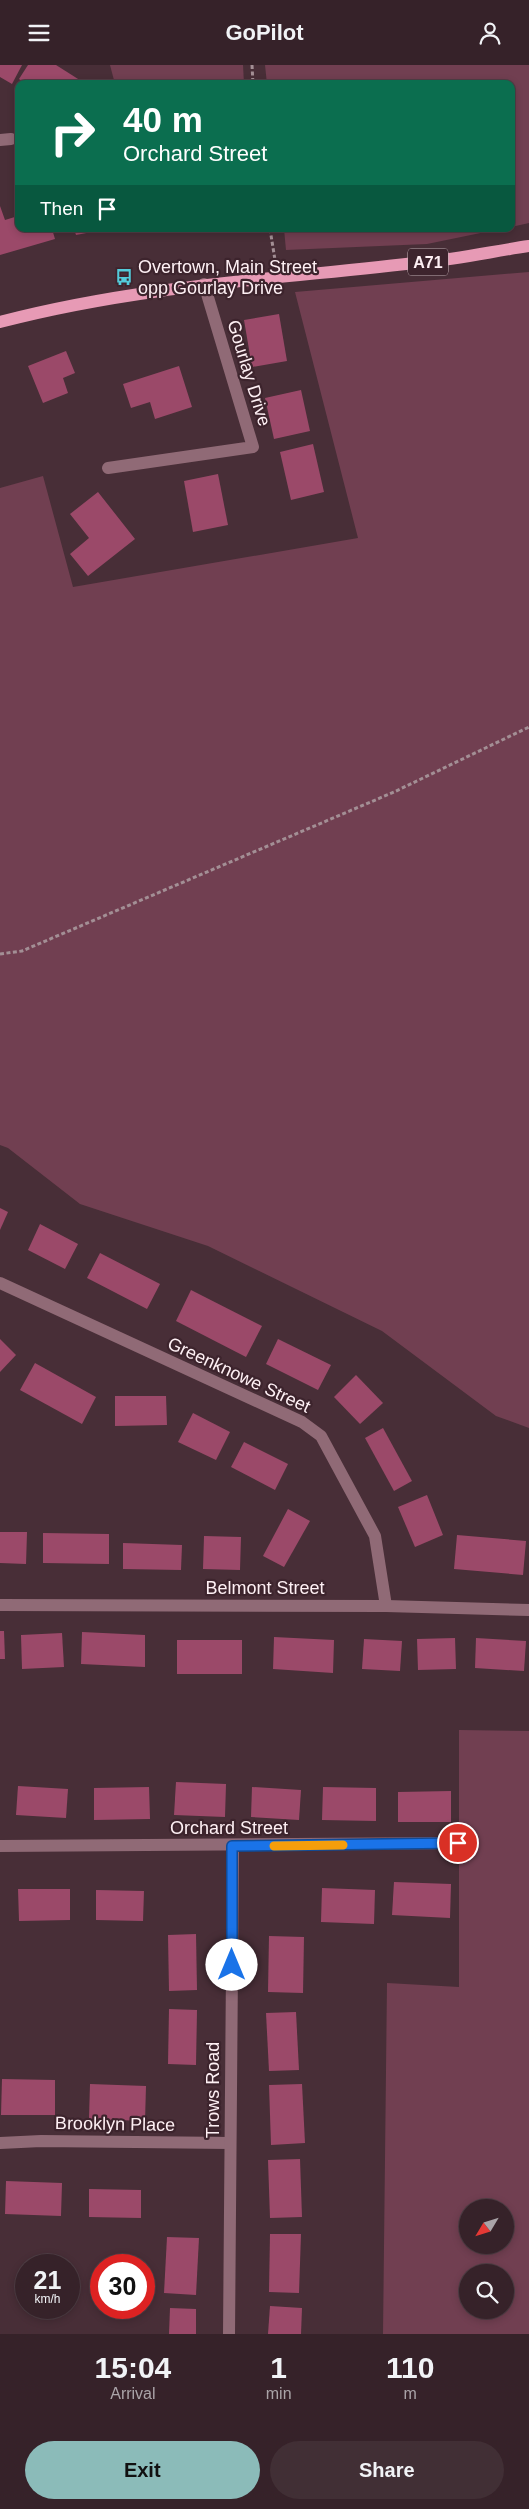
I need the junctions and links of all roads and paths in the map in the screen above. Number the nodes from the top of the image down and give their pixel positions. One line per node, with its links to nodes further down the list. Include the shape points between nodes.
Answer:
1 (252, 65): 2 (path)
2 (253, 80)
3 (270, 232): 5 (path)
4 (529, 246): 5 (main road, A71, via 425,262)
5 (277, 277): 6 (main road, A71)
6 (204, 284): 7 (main road, A71, via 95,300); 8 (street, Gourlay Drive, via 253,447)
7 (0, 322)
8 (108, 468)
9 (529, 727): 10 (path, via 385,796 22,951)
10 (0, 954)
11 (0, 1283): 13 (street, Greenknowe Street, via 302,1422 321,1436 374,1536)
12 (0, 1605): 13 (street, Belmont Street)
13 (386, 1606): 14 (street, Belmont Street)
14 (529, 1611)
15 (458, 1843): 17 (street, Orchard Street)
16 (0, 1846): 17 (street, Orchard Street)
17 (232, 1846): 19 (street, Trows Road)
18 (0, 2143): 19 (street, Brooklyn Place)
19 (230, 2143): 20 (street, Trows Road)
20 (229, 2334)

